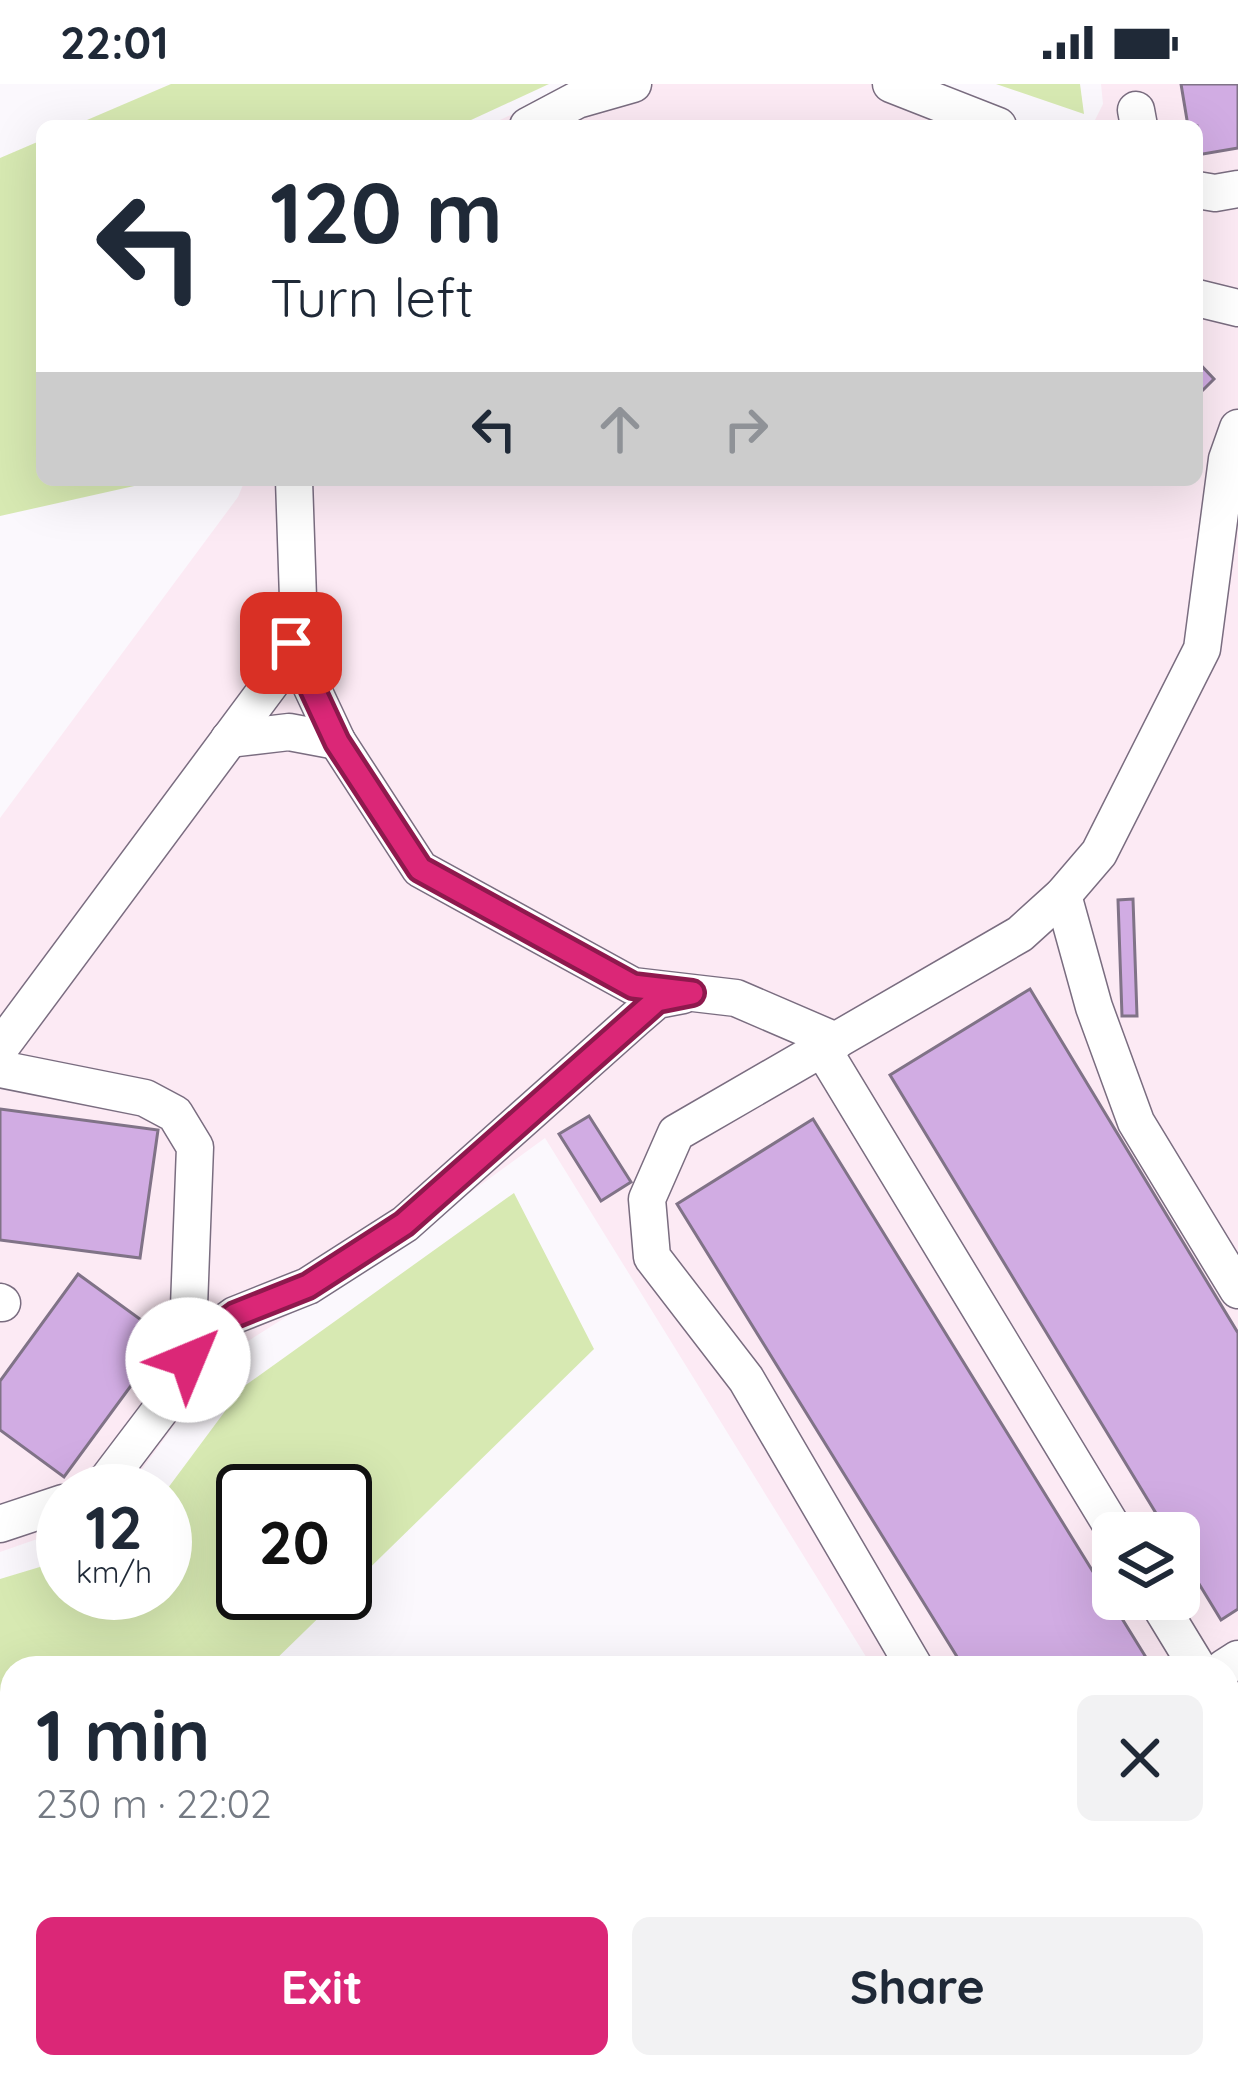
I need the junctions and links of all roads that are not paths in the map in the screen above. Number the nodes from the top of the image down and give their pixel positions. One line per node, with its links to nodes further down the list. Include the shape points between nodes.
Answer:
1 (633, 84): 3 (lane)
2 (891, 84): 4 (lane)
3 (539, 120)
4 (983, 120)
5 (1238, 188): 6 (lane)
6 (1203, 191)
7 (1203, 299): 8 (lane)
8 (1238, 308)
9 (1238, 428): 14 (lane, via 1202,650 1099,853)
10 (294, 486): 11 (lane, via 298,598)
11 (291, 643): 12 (lane); 13 (lane)
12 (229, 740): 13 (lane, via 290,732); 17 (lane)
13 (337, 742): 15 (lane, via 420,869 633,986)
14 (1063, 895): 16 (lane, via 1020,934); 19 (lane, via 1136,1122)
15 (692, 993): 16 (lane, via 736,998); 20 (lane, via 657,1000 404,1224 308,1286 235,1315)
16 (829, 1044): 23 (lane); 26 (lane, via 676,1133 646,1199 652,1257 746,1379)
17 (0, 1048)
18 (0, 1069): 20 (lane, via 145,1098 175,1114 195,1147)
19 (1238, 1290)
20 (188, 1360): 21 (lane, via 177,1388)
21 (119, 1464)
22 (36, 1512): 24 (lane)
23 (1104, 1512)
24 (0, 1524)
25 (1169, 1620): 27 (lane)
26 (908, 1656)
27 (1191, 1656)

